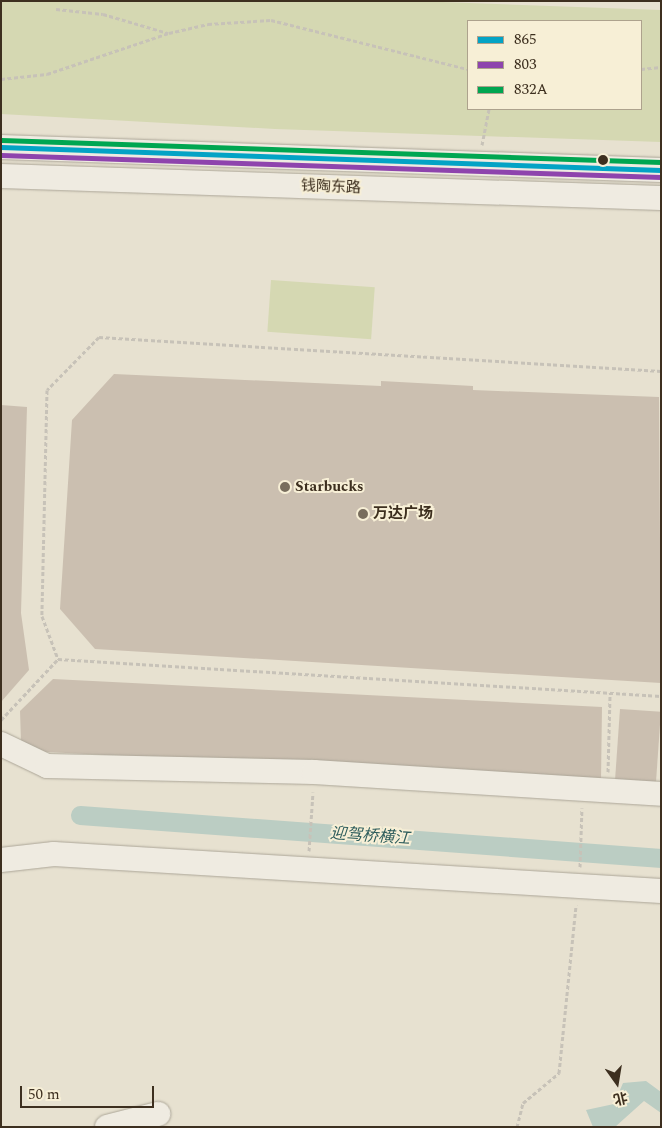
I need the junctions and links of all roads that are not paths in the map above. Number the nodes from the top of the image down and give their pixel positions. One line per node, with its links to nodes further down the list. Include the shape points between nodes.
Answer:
1 (1, 147): 2 (street, 钱陶东路)
2 (661, 170)
3 (1, 176): 4 (street, 钱陶东路)
4 (661, 198)
5 (1, 744): 6 (street, via 47,766 314,772)
6 (661, 794)
7 (1, 860): 8 (street, via 54,854)
8 (661, 891)
9 (158, 1114): 10 (street)
10 (107, 1127)

